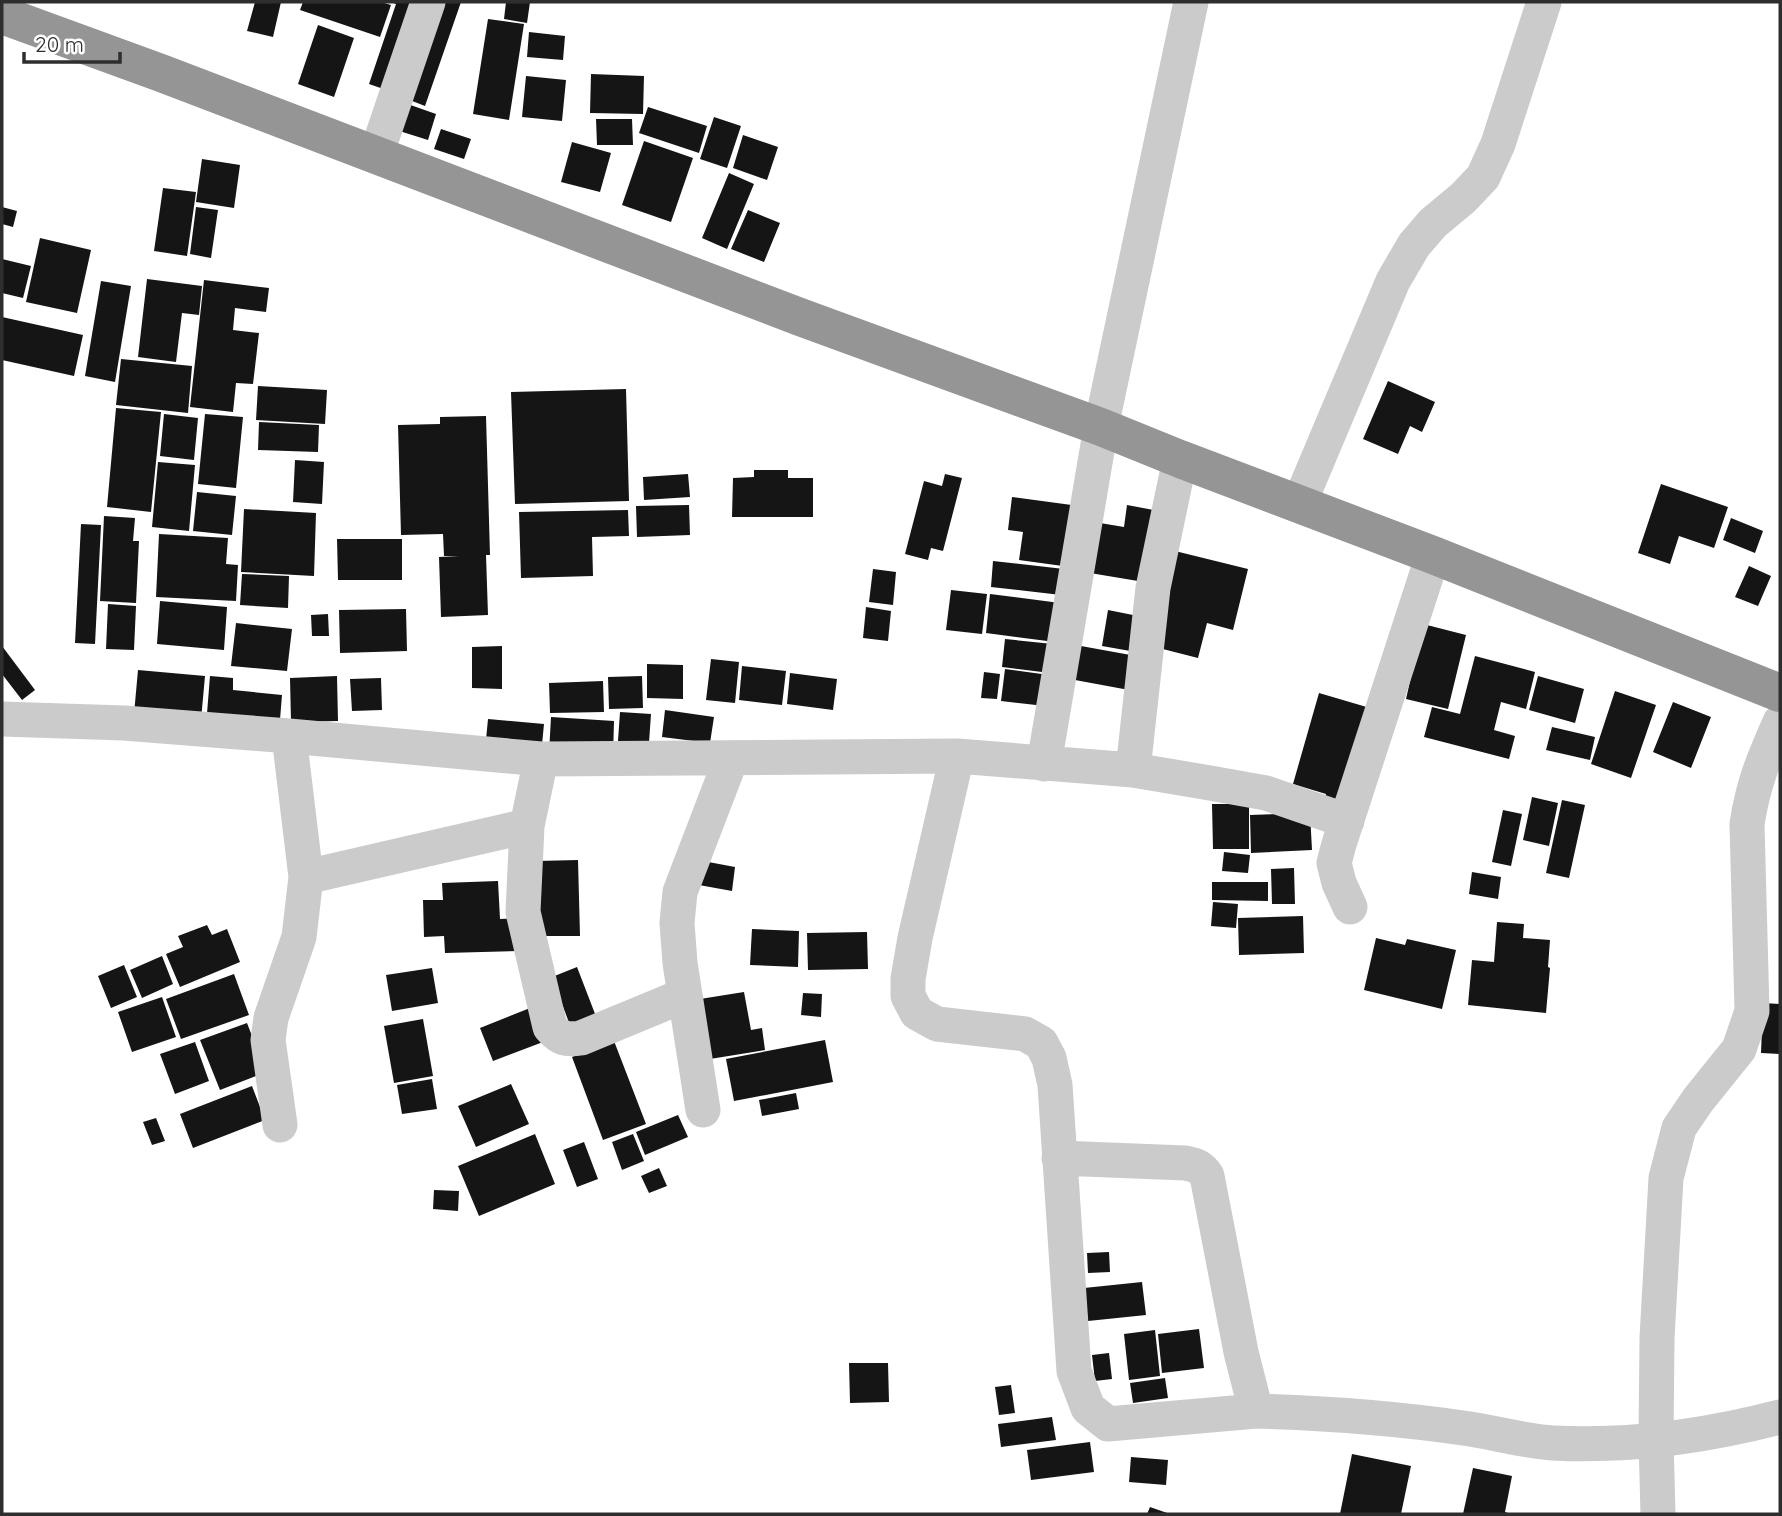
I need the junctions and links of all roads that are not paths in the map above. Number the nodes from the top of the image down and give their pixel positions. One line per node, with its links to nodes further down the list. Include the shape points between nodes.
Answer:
1 (428, 2): 5 (street)
2 (1191, 2): 6 (street)
3 (1544, 2): 8 (street, via 1499,144 1483,177 1433,223 1393,281)
4 (2, 15): 5 (highway)
5 (376, 155): 6 (highway)
6 (1101, 427): 7 (highway); 17 (street)
7 (1180, 459): 8 (highway); 18 (street, via 1153,588)
8 (1299, 504): 9 (highway)
9 (1433, 555): 10 (highway); 19 (street)
10 (1780, 693)
11 (2, 719): 13 (street)
12 (1780, 722): 29 (street, via 1760,769 1747,824 1752,1011 1739,1049 1679,1128 1666,1178)
13 (289, 736): 16 (street); 21 (street)
14 (957, 756): 15 (street); 17 (street); 26 (street, via 915,938 908,996 917,1013 937,1024 1025,1034 1041,1043 1055,1085)
15 (731, 759): 16 (street); 23 (street, via 680,892 677,923)
16 (541, 760): 20 (street)
17 (1044, 764): 18 (street)
18 (1133, 770): 19 (street, via 1266,793)
19 (1347, 821): 22 (street, via 1334,863)
20 (527, 826): 21 (street); 23 (street, via 523,912 550,1027 558,1037 580,1038)
21 (306, 877): 25 (street, via 299,937 268,1040)
22 (1350, 907)
23 (685, 995): 24 (street)
24 (703, 1110)
25 (280, 1125)
26 (1059, 1158): 27 (street, via 1185,1163 1203,1169); 27 (street, via 1074,1371 1088,1408 1108,1424)
27 (1256, 1411): 29 (street, via 1327,1413 1551,1443)
28 (1780, 1417): 29 (street, via 1731,1430)
29 (1656, 1439): 30 (street)
30 (1658, 1514)

